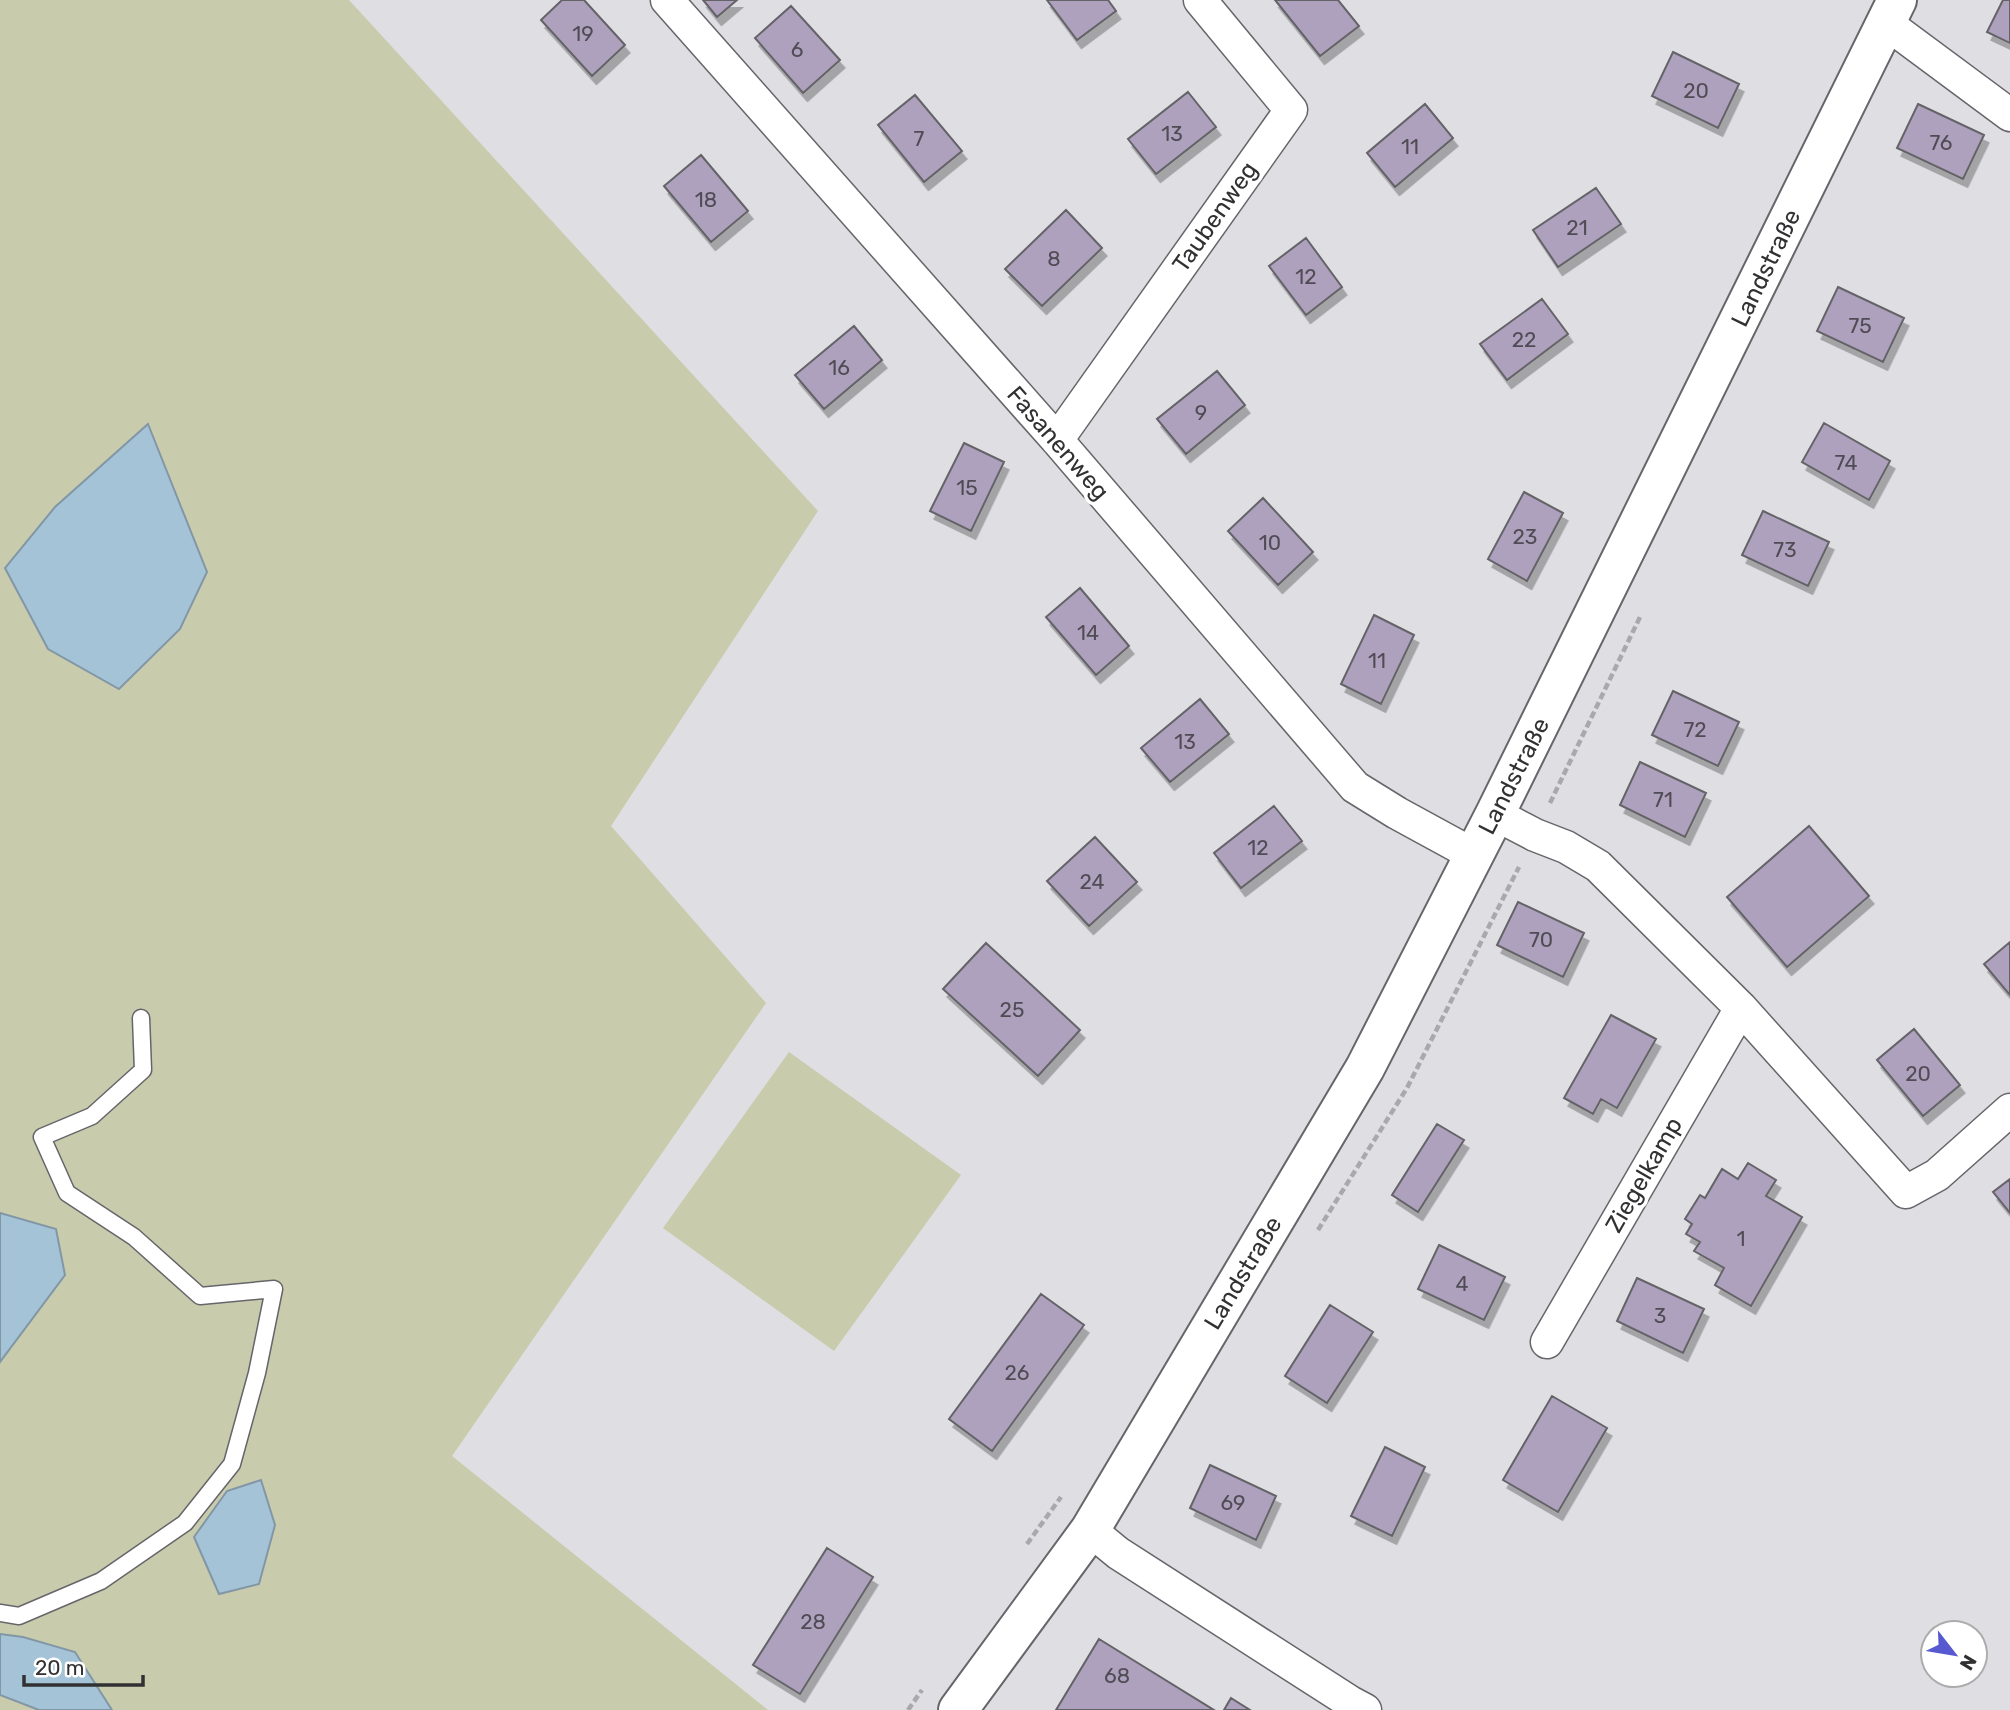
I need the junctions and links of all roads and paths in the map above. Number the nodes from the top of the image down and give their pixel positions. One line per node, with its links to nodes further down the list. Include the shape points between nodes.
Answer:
1 (667, 0): 5 (street, Fasanenweg)
2 (1200, 0): 5 (street, Taubenweg, via 1290,110)
3 (1892, 11): 4 (street); 6 (street, Landstraße)
4 (2010, 115)
5 (1056, 440): 7 (street, Fasanenweg, via 1355,787)
6 (1495, 814): 7 (street, Landstraße); 8 (street, via 1598,866)
7 (1474, 855): 13 (street, Landstraße, via 1365,1068)
8 (1741, 1008): 10 (street, via 1906,1192 1937,1175); 11 (street, Ziegelkamp)
9 (141, 1018): 15 (lane, via 143,1070 92,1116 42,1137 67,1193 134,1237 200,1296 274,1289 257,1373 232,1464 184,1522 101,1581 19,1616)
10 (2010, 1110)
11 (1548, 1342)
12 (1061, 1496): 14 (path)
13 (1090, 1530): 18 (street, Landstraße); 19 (street, via 1118,1553)
14 (1021, 1551)
15 (0, 1613)
16 (925, 1686): 17 (path)
17 (908, 1710)
18 (958, 1710)
19 (1365, 1710)

